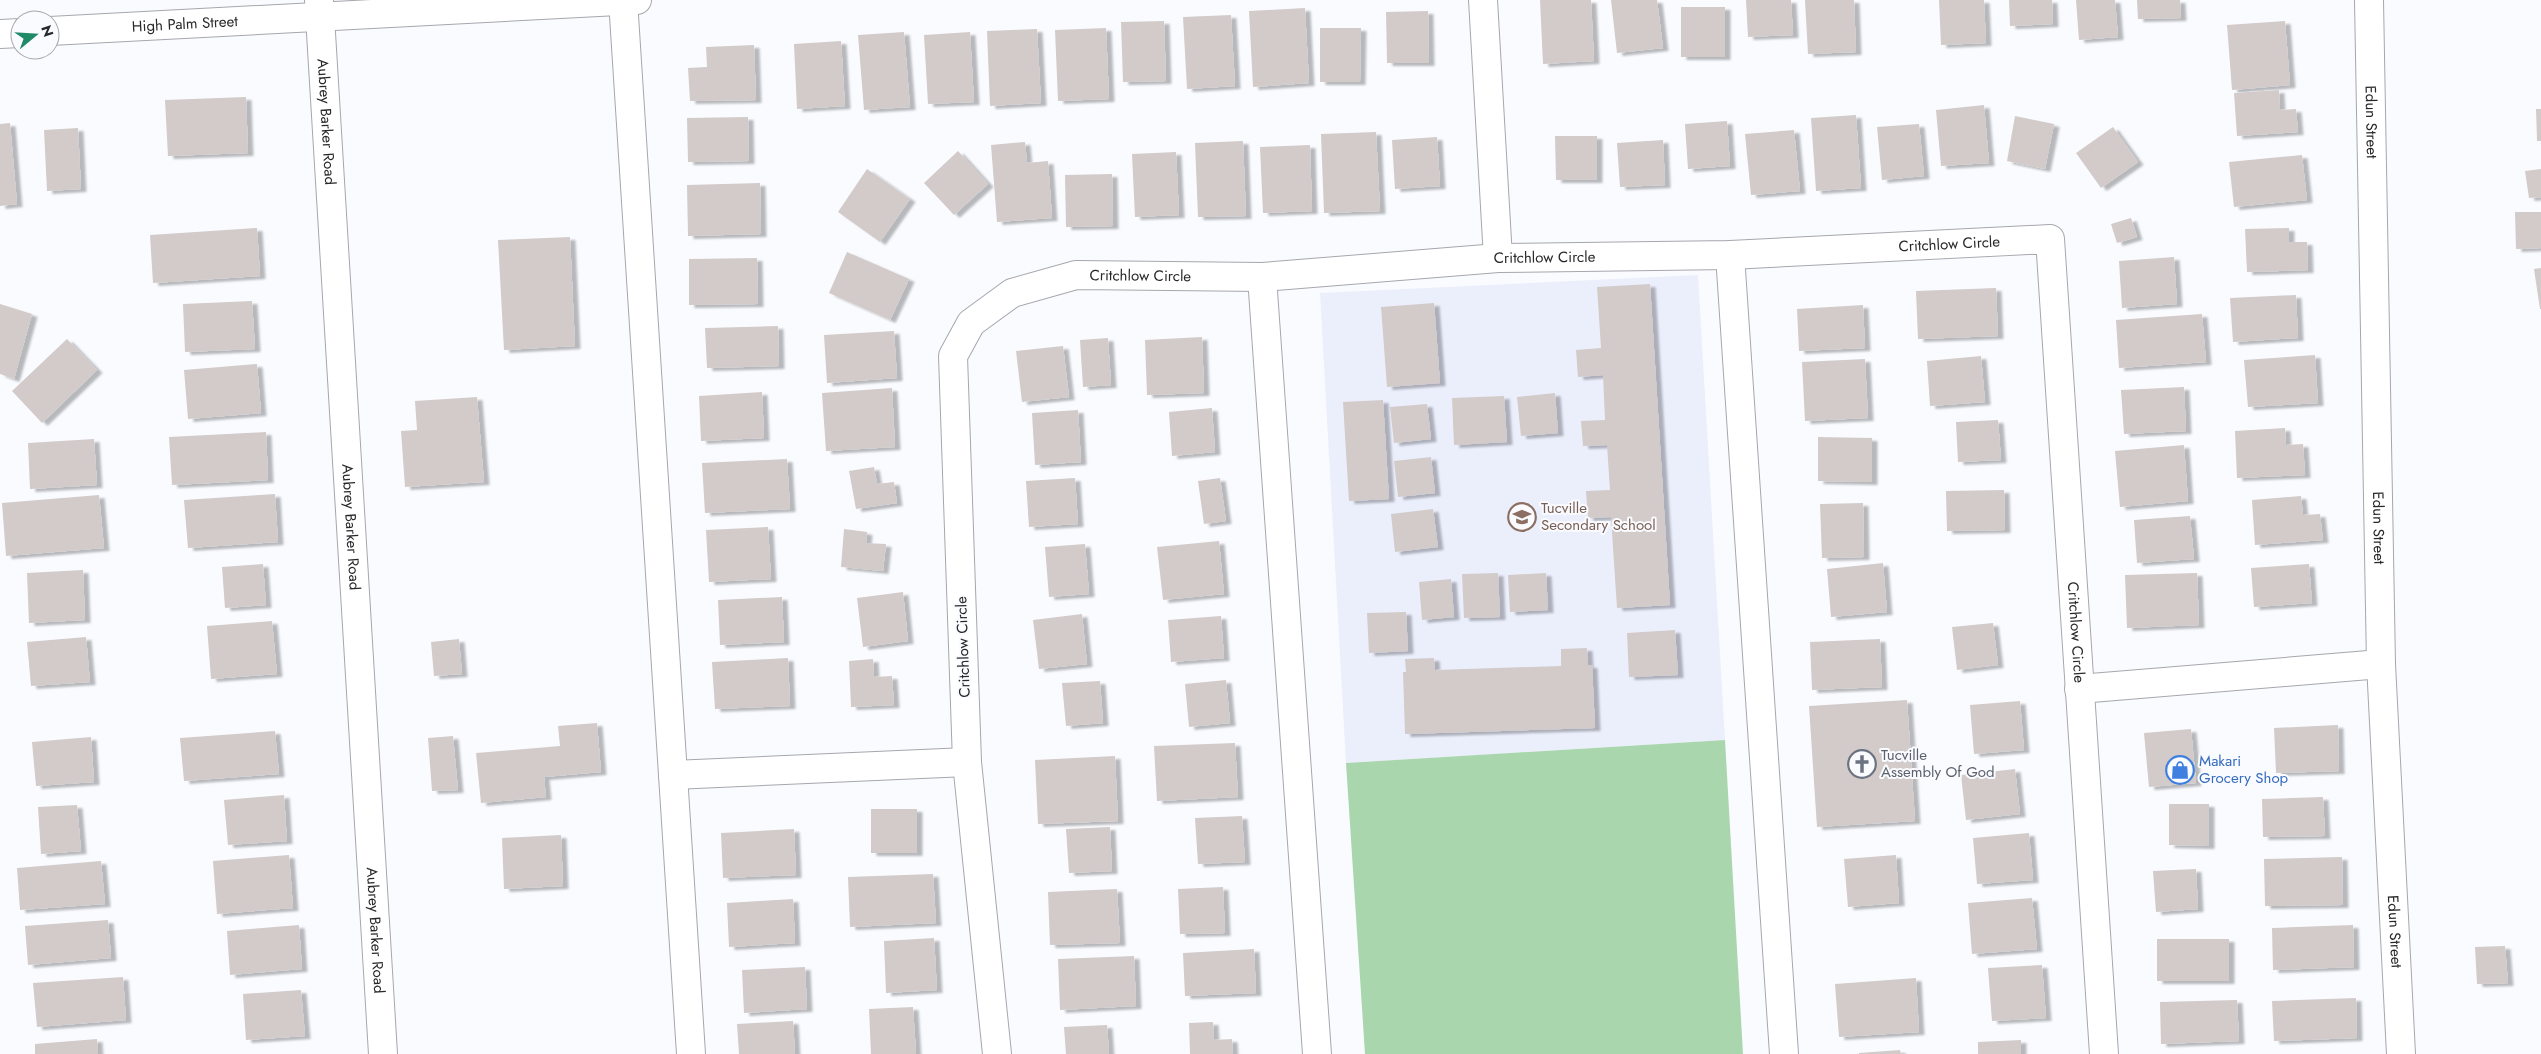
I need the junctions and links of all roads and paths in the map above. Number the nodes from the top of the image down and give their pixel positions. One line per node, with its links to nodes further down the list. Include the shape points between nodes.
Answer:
1 (628, 0): 4 (street, High Palm Street); 12 (street)
2 (1483, 0): 7 (street)
3 (2369, 0): 9 (street, Edun Street)
4 (320, 8): 5 (street, High Palm Street); 13 (street, Aubrey Barker Road)
5 (60, 30)
6 (1730, 255): 7 (street, Critchlow Circle); 10 (street, Critchlow Circle, via 2050,239); 17 (street)
7 (1498, 258): 8 (street, Critchlow Circle)
8 (1262, 277): 11 (street, Critchlow Circle, via 1076,275 1012,293 970,323 953,356); 16 (street)
9 (2381, 664): 10 (street); 19 (street, Edun Street)
10 (2079, 689): 18 (street, Critchlow Circle)
11 (967, 762): 12 (street); 15 (street, Critchlow Circle)
12 (673, 775): 14 (street)
13 (383, 1054)
14 (691, 1054)
15 (997, 1054)
16 (1318, 1054)
17 (1784, 1054)
18 (2104, 1054)
19 (2401, 1054)

